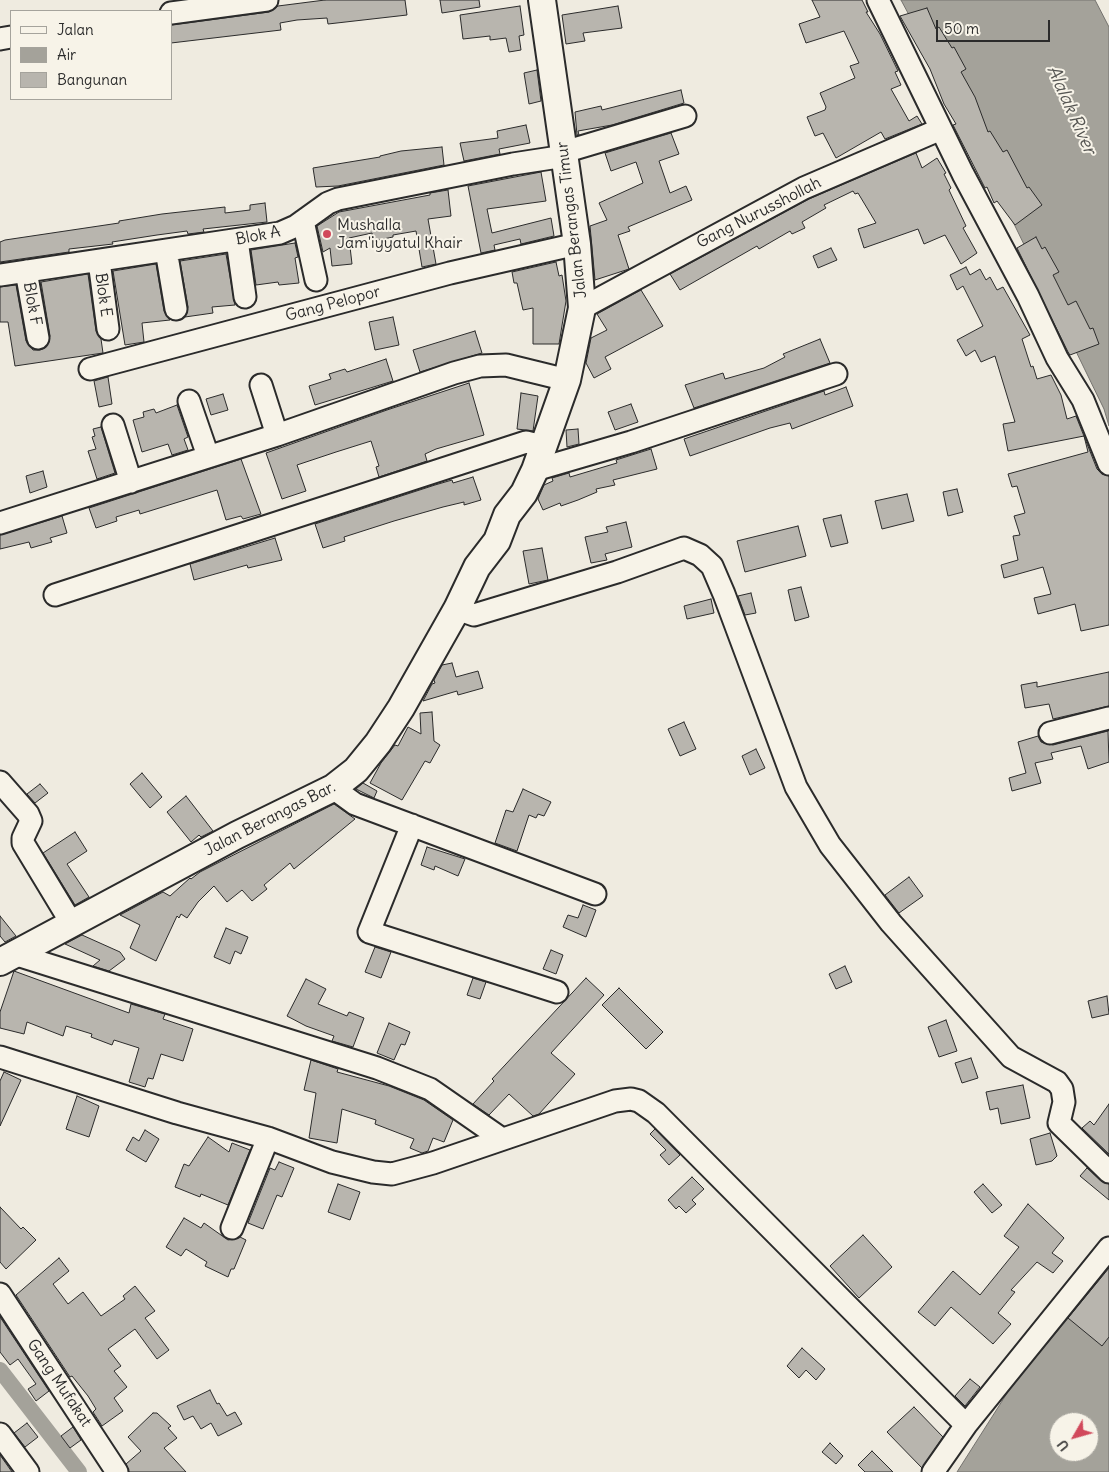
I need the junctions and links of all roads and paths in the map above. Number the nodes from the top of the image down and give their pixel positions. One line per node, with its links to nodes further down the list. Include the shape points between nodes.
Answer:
1 (266, 0): 4 (street)
2 (542, 0): 7 (main road, Jalan Berangas Timur)
3 (878, 0): 6 (street)
4 (172, 13)
5 (685, 116): 7 (street, Blok A)
6 (941, 129): 17 (street, Gang Nurusshollah, via 804,188); 29 (street, via 1057,358 1083,400)
7 (564, 154): 8 (street, Blok A, via 338,199 320,207); 10 (main road, Jalan Berangas Timur)
8 (303, 221): 9 (street, Blok A, via 280,233); 15 (street)
9 (237, 240): 11 (street, Blok A); 16 (street)
10 (578, 244): 17 (main road, Jalan Berangas Timur); 21 (street, Gang Pelopor, via 450,273)
11 (166, 250): 12 (street, Blok A); 18 (street)
12 (98, 261): 13 (street, Blok A); 19 (street, Blok E)
13 (26, 270): 14 (street, Blok A); 20 (street, Blok F)
14 (0, 275)
15 (316, 280)
16 (245, 297)
17 (582, 308): 23 (main road, Jalan Berangas Timur)
18 (176, 309)
19 (108, 328)
20 (38, 338)
21 (90, 369)
22 (836, 374): 30 (street, via 631,442)
23 (567, 380): 27 (street, via 506,365 480,366); 30 (main road, Jalan Berangas Timur)
24 (261, 385): 27 (street)
25 (189, 401): 28 (street)
26 (113, 425): 31 (street)
27 (277, 435): 28 (street)
28 (208, 456): 31 (street)
29 (1109, 464)
30 (534, 469): 33 (street, via 526,442); 34 (main road, Jalan Berangas Bar.)
31 (130, 482): 32 (street)
32 (0, 523)
33 (55, 594)
34 (457, 609): 38 (main road, Jalan Berangas Bar., via 378,743 356,770); 47 (street, via 474,615 684,548 700,555 712,566 724,594 796,788 830,845 891,923 1012,1057 1058,1082 1064,1102 1060,1123)
35 (1109, 718): 36 (street)
36 (1050, 733)
37 (0, 782): 41 (street, via 28,814 31,821 23,843)
38 (333, 788): 39 (street, via 355,804); 41 (main road, Jalan Berangas Bar.)
39 (412, 825): 40 (street); 43 (street, via 369,932)
40 (596, 894)
41 (72, 924): 42 (main road, Jalan Berangas Bar.)
42 (7, 958): 46 (street, via 430,1088)
43 (558, 992)
44 (0, 1057): 45 (street, via 176,1113)
45 (268, 1138): 46 (street, via 332,1162 392,1174); 48 (street)
46 (502, 1139): 51 (street, via 615,1101 630,1099 647,1106)
47 (1109, 1172)
48 (232, 1228)
49 (1109, 1248): 51 (street)
50 (0, 1294): 54 (street, Gang Mufakat)
51 (966, 1426): 55 (street)
52 (1, 1440): 53 (street)
53 (28, 1472)
54 (117, 1472)
55 (933, 1472)

